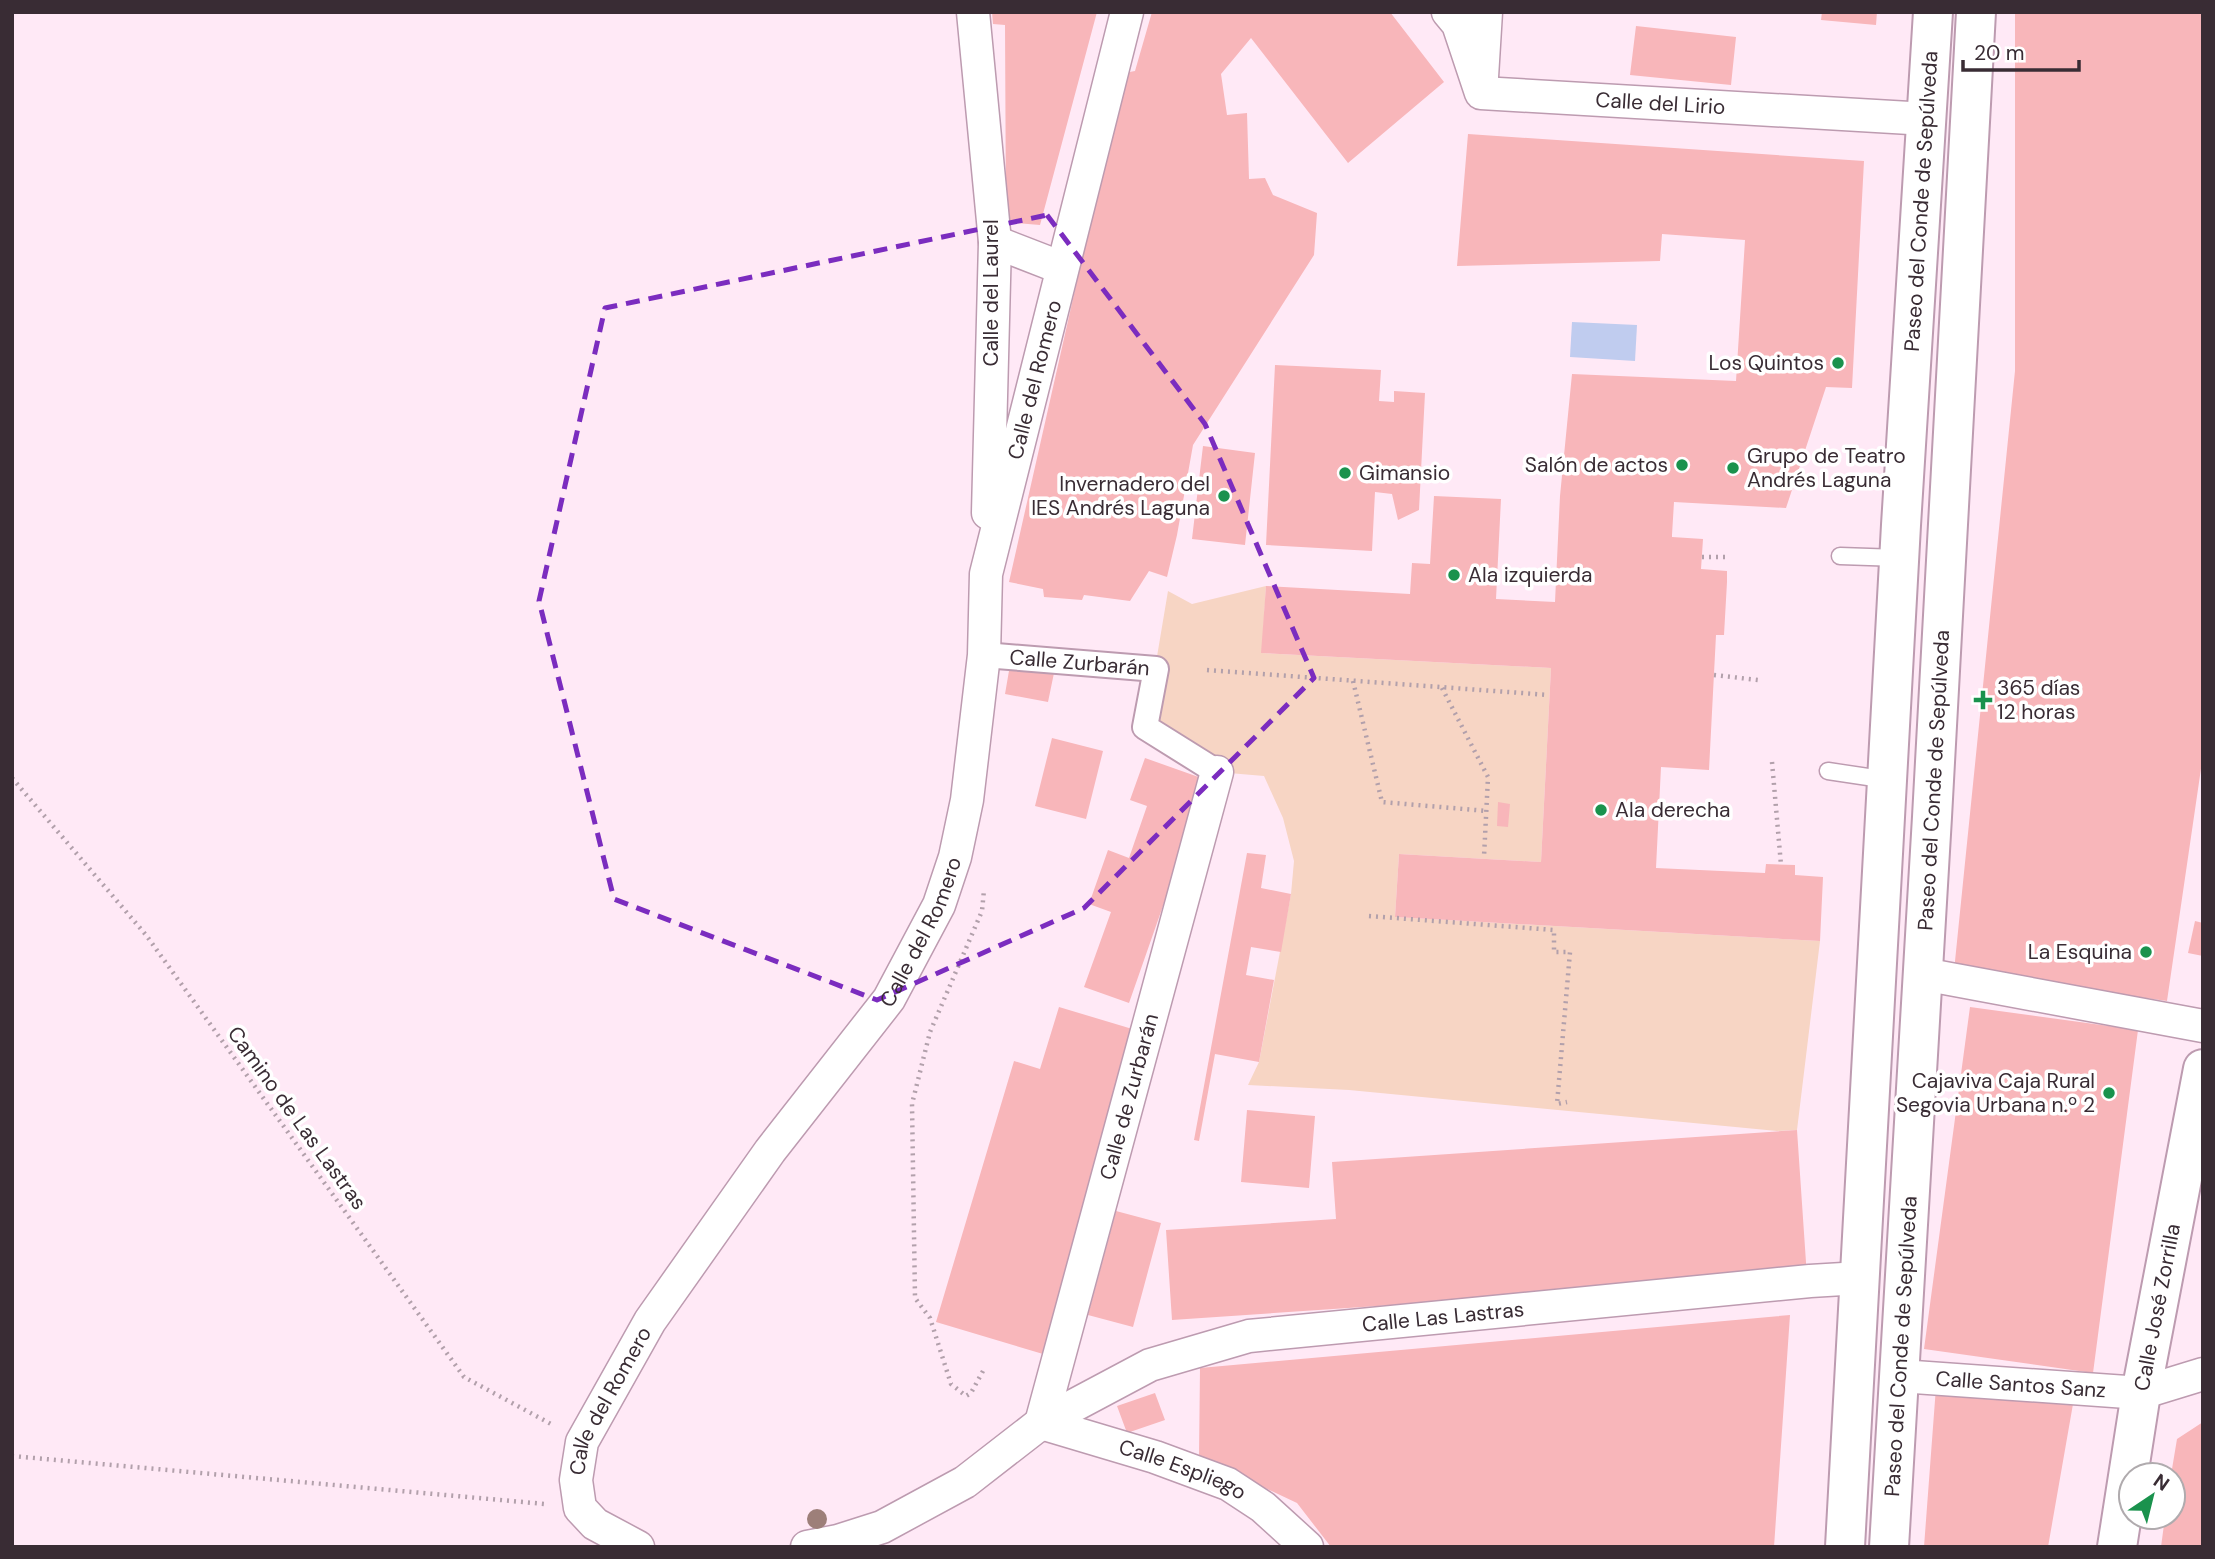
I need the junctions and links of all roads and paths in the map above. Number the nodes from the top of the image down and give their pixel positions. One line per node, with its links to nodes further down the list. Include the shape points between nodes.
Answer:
1 (973, 12): 9 (street, Calle del Laurel)
2 (1127, 12): 10 (street, Calle del Romero)
3 (1448, 12): 7 (street, via 1458,24)
4 (1486, 12): 7 (street)
5 (1933, 12): 8 (main road, Paseo del Conde de Sepúlveda)
6 (1976, 12): 33 (main road, Paseo del Conde de Sepúlveda)
7 (1481, 93): 8 (street, Calle del Lirio)
8 (1927, 119): 14 (main road, Paseo del Conde de Sepúlveda)
9 (995, 242): 10 (street); 15 (street, Calle del Laurel)
10 (1062, 268): 15 (street, Calle del Romero)
11 (1726, 556): 13 (path)
12 (1840, 556): 14 (lane)
13 (1702, 557)
14 (1899, 558): 27 (main road, Paseo del Conde de Sepúlveda)
15 (986, 574): 16 (street, Calle del Romero)
16 (984, 654): 25 (street, Calle Zurbarán, via 1156,669 1144,727); 43 (street, Calle del Romero, via 967,800 939,905 889,999 771,1151 650,1321)
17 (1206, 670): 20 (path)
18 (1714, 675): 19 (path)
19 (1758, 680)
20 (1353, 681): 21 (path); 28 (path, via 1381,802)
21 (1442, 687): 22 (path); 28 (path, via 1488,777)
22 (1549, 695)
23 (1772, 762): 30 (path)
24 (1828, 771): 27 (lane)
25 (1217, 772): 42 (street, Calle de Zurbarán)
26 (12, 778): 43 (path, Camino de Las Lastras, via 146,935 464,1377)
27 (1888, 780): 37 (main road, Paseo del Conde de Sepúlveda)
28 (1487, 811): 29 (path)
29 (1483, 856)
30 (1781, 864)
31 (985, 885): 38 (path, via 982,911 930,1032 912,1104 915,1297 930,1318 951,1384 966,1396)
32 (1369, 916): 36 (path, via 1554,930 1554,952 1570,952 1557,1104)
33 (1923, 974): 34 (street); 40 (main road, Paseo del Conde de Sepúlveda)
34 (2203, 1026)
35 (2203, 1069): 41 (main road, Calle José Zorrilla)
36 (1567, 1102)
37 (1860, 1278): 42 (street, Calle Las Lastras, via 1249,1336 1150,1364); 49 (main road, Paseo del Conde de Sepúlveda)
38 (983, 1371)
39 (2203, 1374): 41 (street)
40 (1900, 1376): 41 (street, Calle Santos Sanz); 50 (main road, Paseo del Conde de Sepúlveda)
41 (2141, 1393): 51 (main road, Calle José Zorrilla)
42 (1041, 1423): 47 (street, Calle Las Lastras, via 965,1482 882,1527); 48 (street, Calle Espliego, via 1228,1484 1263,1507)
43 (582, 1442): 45 (street, Calle del Romero, via 576,1480)
44 (12, 1456): 45 (path)
45 (580, 1508): 46 (street, via 595,1524)
46 (638, 1547)
47 (807, 1547)
48 (1307, 1547)
49 (1845, 1547)
50 (1889, 1547)
51 (2117, 1547)

